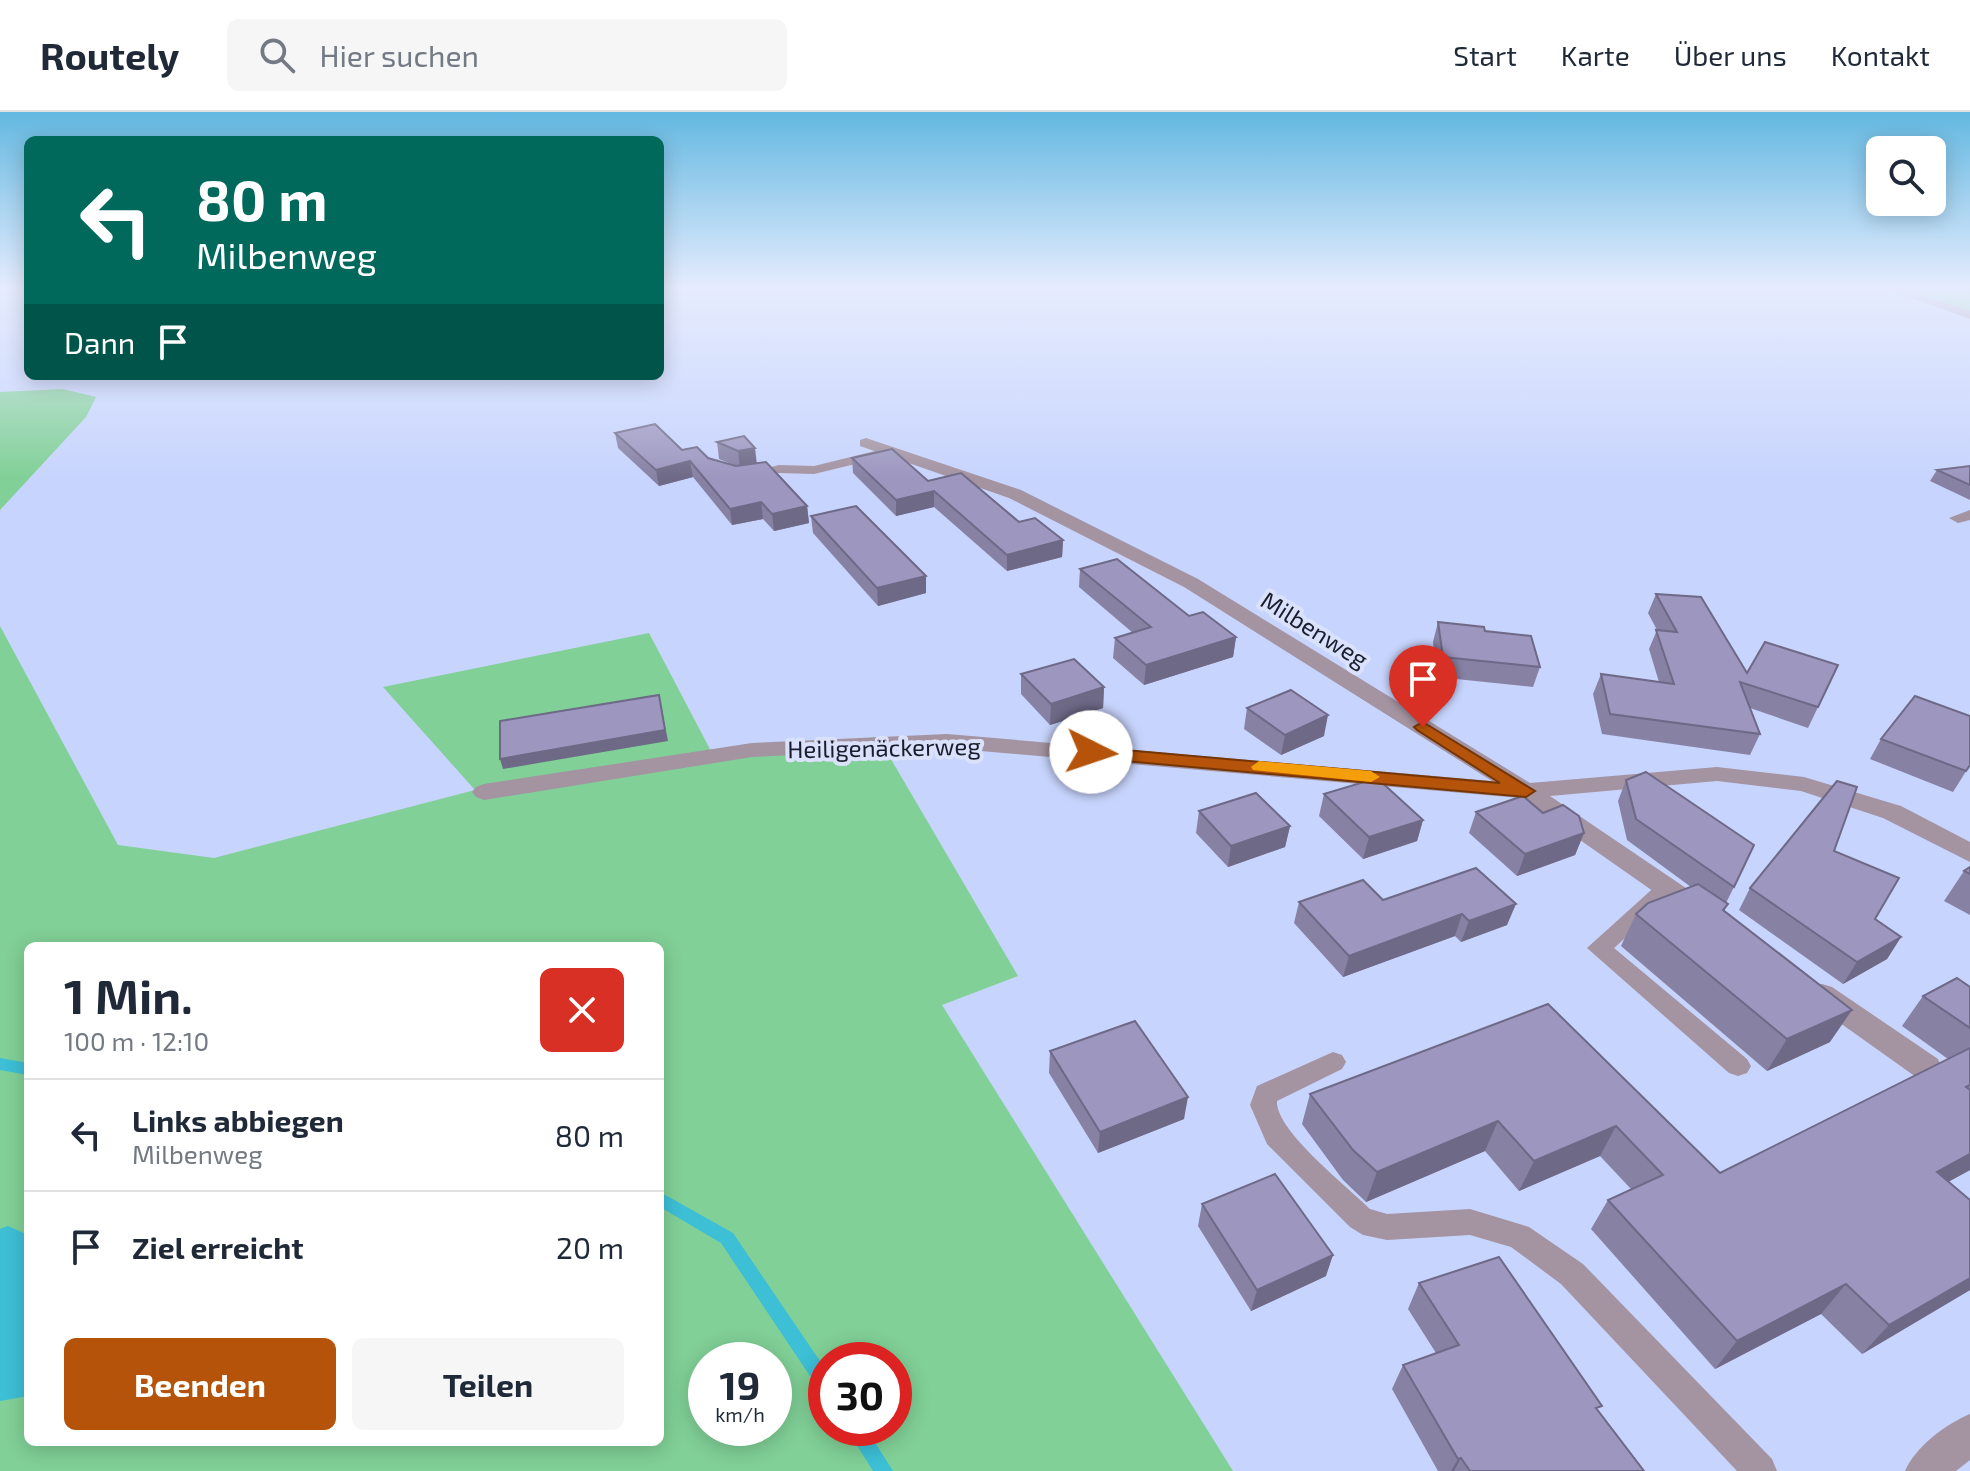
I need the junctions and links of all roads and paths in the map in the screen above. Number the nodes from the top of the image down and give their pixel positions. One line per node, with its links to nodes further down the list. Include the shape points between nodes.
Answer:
1 (866, 443): 2 (street, Milbenweg)
2 (891, 451): 3 (lane, via 814,470); 4 (street, Milbenweg, via 1015,494 1191,583)
3 (739, 475)
4 (1526, 791): 5 (street, Heiligenäckerweg, via 947,741 752,750); 6 (street, via 1717,774 1804,784 1892,812); 7 (street, Milbenweg)
5 (484, 792)
6 (1970, 853)
7 (1667, 888): 8 (street, Milbenweg); 11 (lane, via 1599,948)
8 (1719, 924)
9 (1797, 978): 12 (street)
10 (1333, 1062): 14 (lane, via 1266,1094 1263,1105 1277,1136 1360,1218 1387,1227 1470,1222 1519,1236 1572,1274)
11 (1738, 1066)
12 (1927, 1068)
13 (1970, 1434): 15 (street)
14 (1760, 1471)
15 (1925, 1471)

